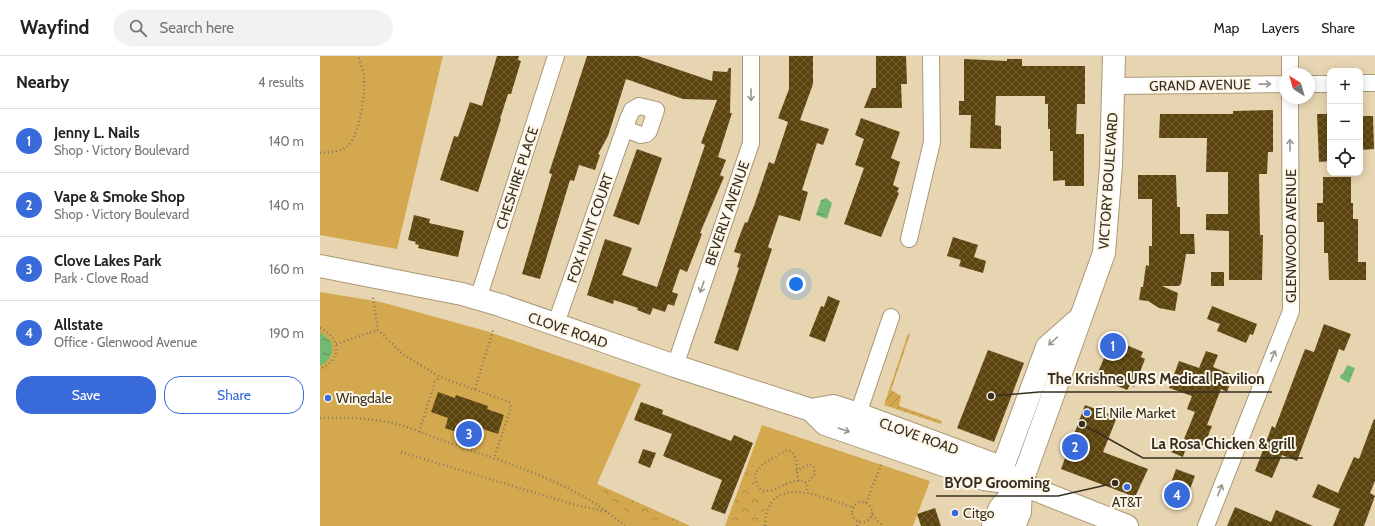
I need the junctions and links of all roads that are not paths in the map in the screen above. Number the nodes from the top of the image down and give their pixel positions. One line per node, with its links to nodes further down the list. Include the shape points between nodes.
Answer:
1 (556, 56): 17 (street, CHESHIRE PLACE)
2 (751, 56): 21 (street, BEVERLY AVENUE, one-way to 21, via 751,143)
3 (931, 56): 15 (street, via 932,142)
4 (1114, 56): 12 (main road, VICTORY BOULEVARD)
5 (1290, 56): 6 (street)
6 (1290, 68)
7 (1363, 83): 8 (street)
8 (1375, 83)
9 (1279, 84): 12 (street, GRAND AVENUE, one-way to 9)
10 (1315, 84): 11 (street)
11 (1327, 84)
12 (1114, 86): 18 (main road, VICTORY BOULEVARD, via 1104,253)
13 (1290, 104): 29 (street, GLENWOOD AVENUE, one-way to 13, via 1291,311)
14 (625, 129): 20 (street, FOX HUNT COURT)
15 (909, 239)
16 (320, 266): 17 (main road, CLOVE ROAD, via 369,274)
17 (478, 299): 20 (main road, CLOVE ROAD)
18 (1083, 316): 24 (main road, one-way to 24, via 1047,347); 25 (main road, VICTORY BOULEVARD)
19 (891, 317): 23 (street)
20 (555, 326): 21 (main road, CLOVE ROAD)
21 (675, 366): 22 (main road, CLOVE ROAD)
22 (811, 410): 23 (main road, CLOVE ROAD, via 833,406); 25 (main road, CLOVE ROAD, one-way to 25, via 825,424 984,479)
23 (858, 414): 24 (main road, CLOVE ROAD)
24 (1002, 469): 25 (main road, CLOVE ROAD)
25 (1021, 484): 26 (main road, VICTORY BOULEVARD, via 1000,508); 27 (main road, VICTORY BOULEVARD, via 1020,512); 28 (main road, CLOVE ROAD)
26 (993, 526)
27 (1014, 526)
28 (1127, 526)
29 (1206, 526)

